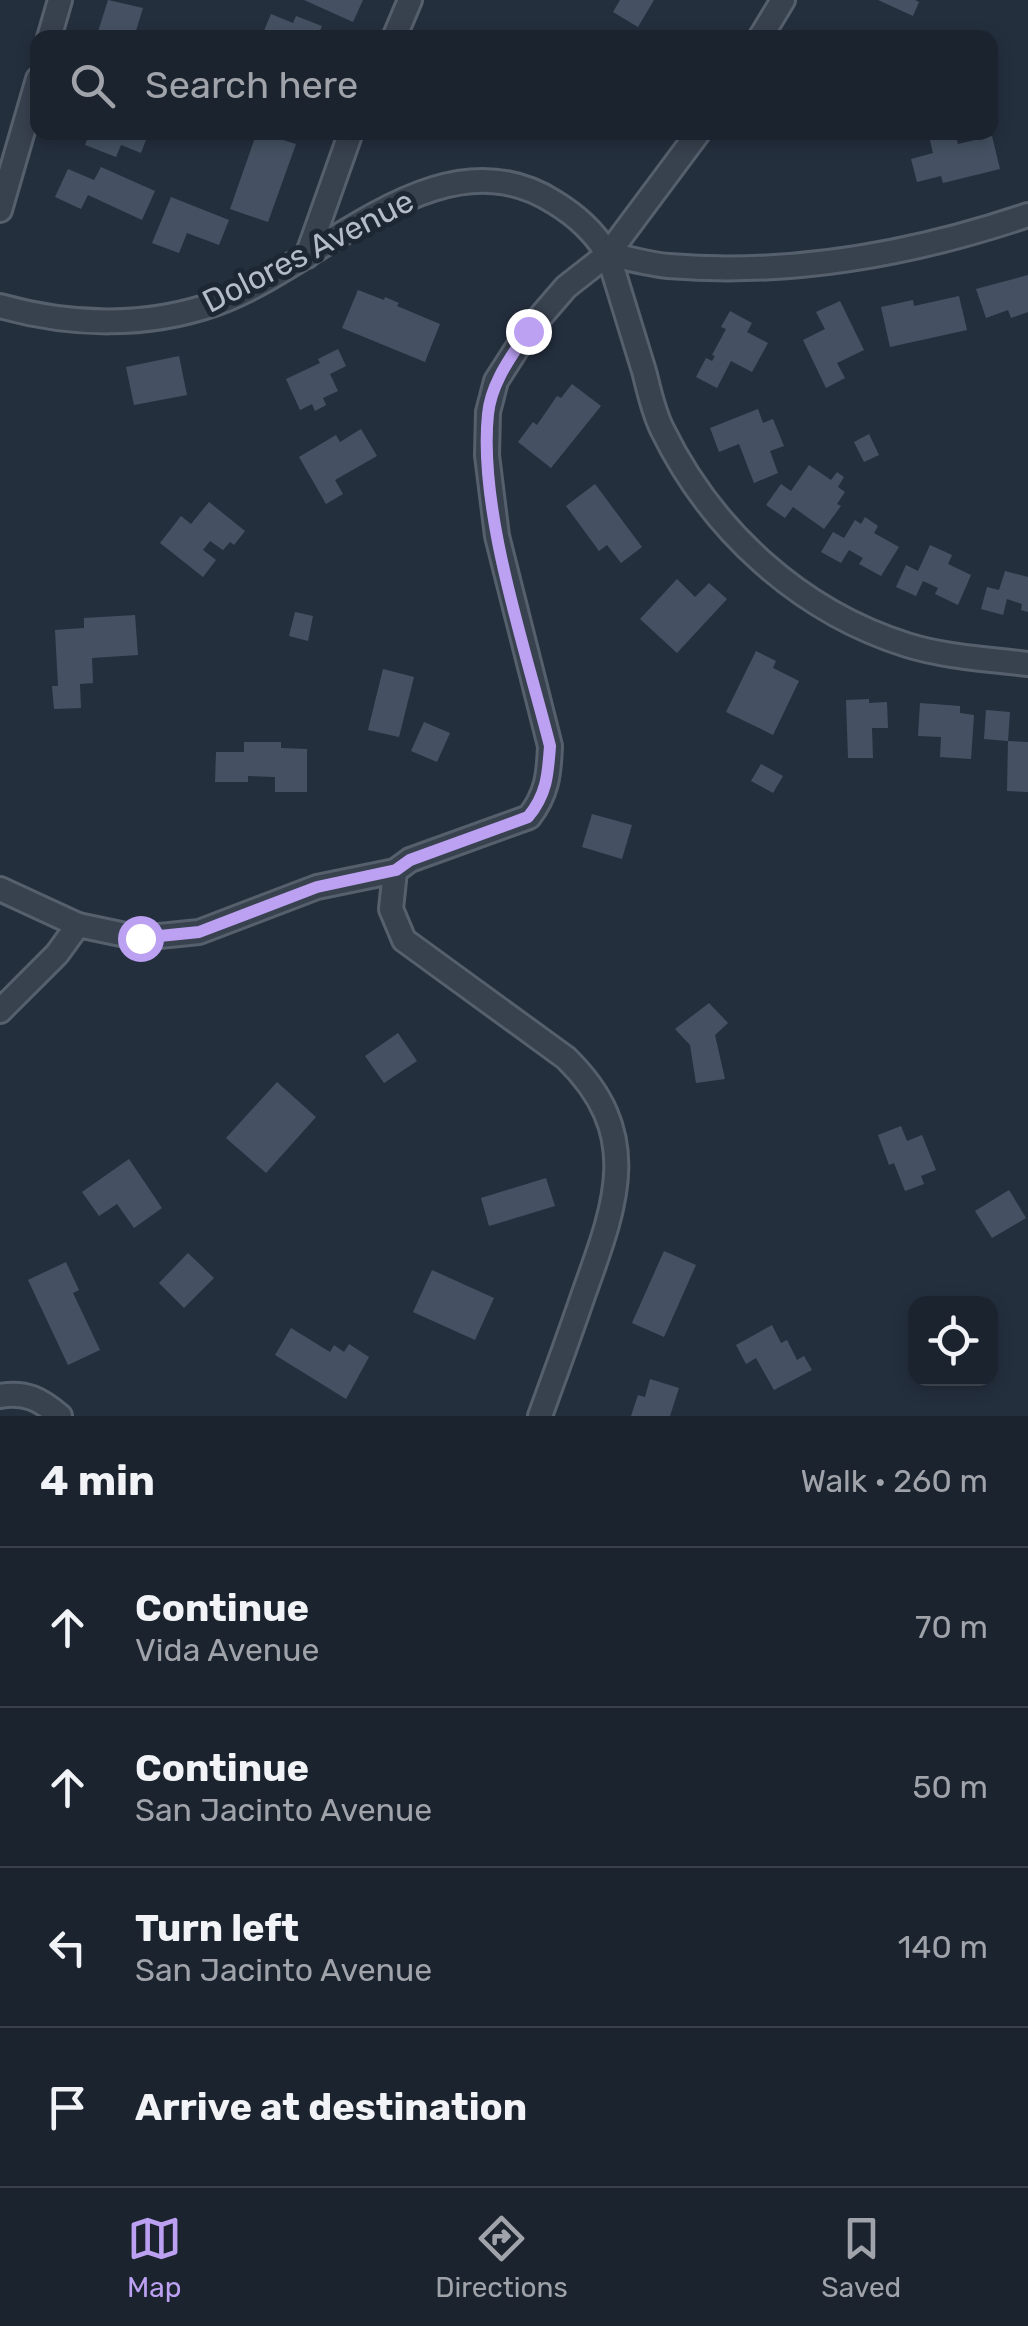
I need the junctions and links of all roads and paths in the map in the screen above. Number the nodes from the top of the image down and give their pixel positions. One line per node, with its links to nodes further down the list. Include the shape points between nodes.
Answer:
1 (60, 0): 4 (street)
2 (410, 0): 5 (street)
3 (783, 0): 6 (street)
4 (51, 30)
5 (397, 30)
6 (765, 30)
7 (30, 106): 10 (street)
8 (348, 140): 13 (street)
9 (693, 140): 12 (street)
10 (0, 210)
11 (1028, 215): 12 (street, via 896,252 819,263 665,266)
12 (608, 254): 13 (street, Dolores Avenue, via 594,232 546,196 481,179 414,194); 15 (street, Dolores Avenue, via 660,425 693,487 732,534 776,576 873,632 910,646); 16 (street, via 566,287 528,331 496,381 488,412 497,536 550,746 541,801 528,817)
13 (307, 256): 14 (street, Dolores Avenue, via 221,301 150,319 71,321)
14 (0, 306)
15 (1028, 664)
16 (396, 870): 18 (street, via 317,887 199,932 140,938); 22 (street, via 390,909 404,940 566,1058 589,1080 609,1120 616,1201)
17 (0, 889): 18 (street)
18 (78, 925): 19 (street)
19 (0, 1011)
20 (0, 1396): 21 (street, via 28,1395)
21 (60, 1416)
22 (540, 1416)

